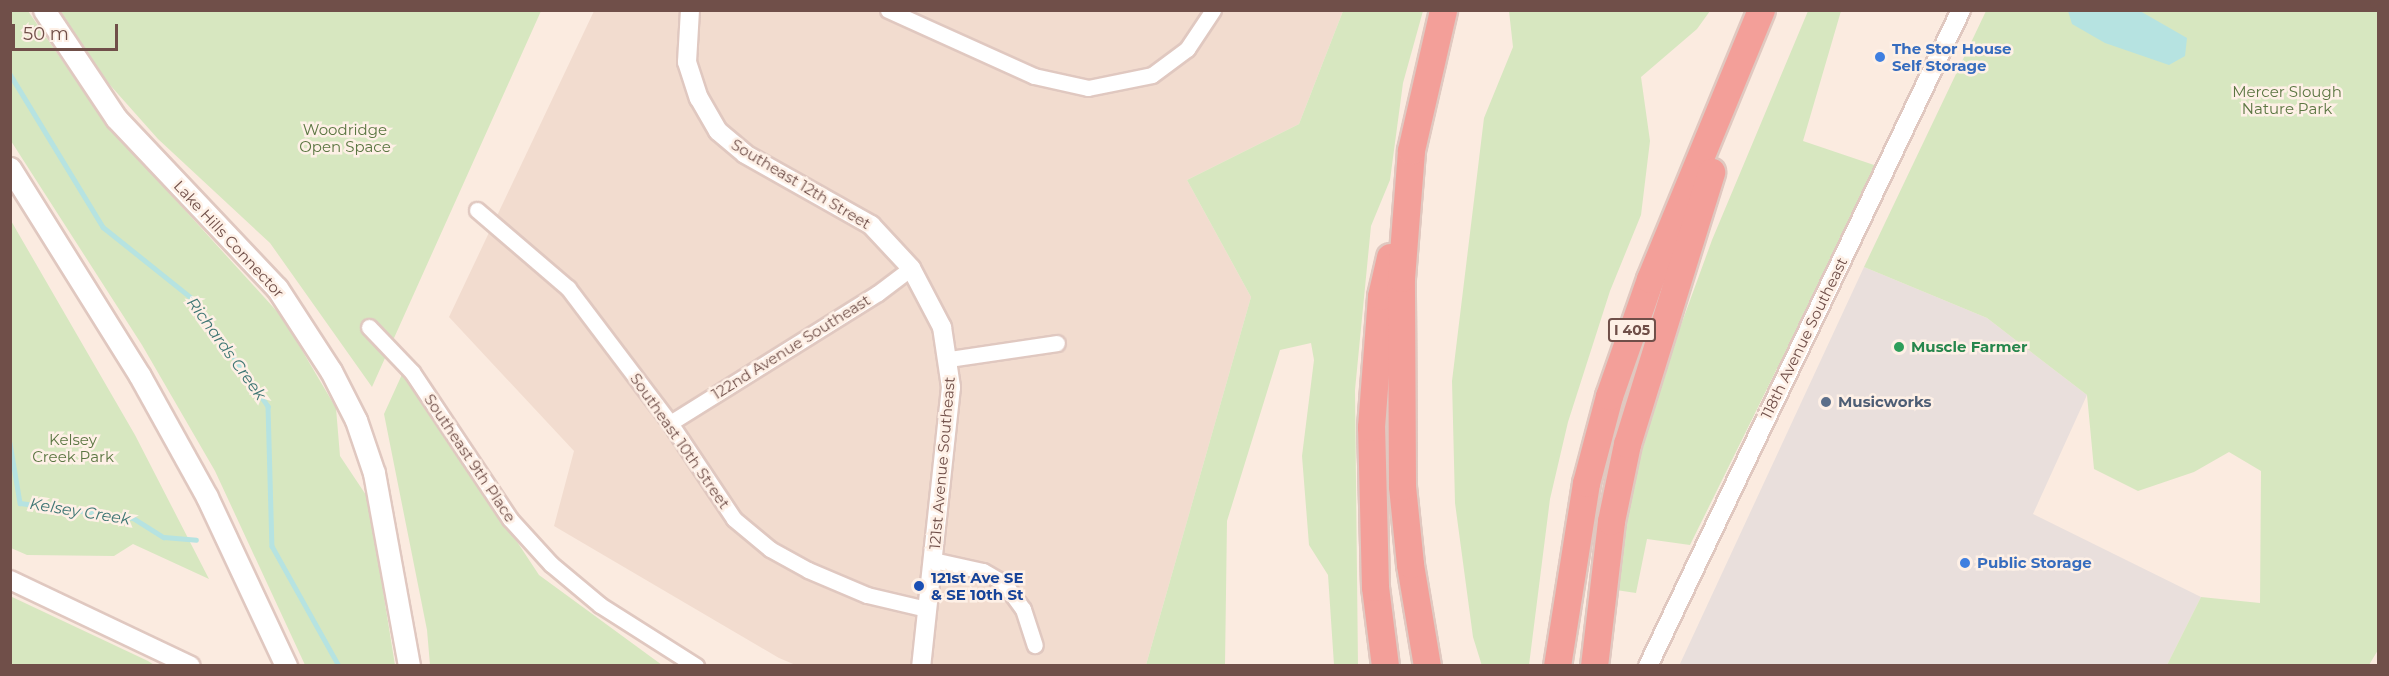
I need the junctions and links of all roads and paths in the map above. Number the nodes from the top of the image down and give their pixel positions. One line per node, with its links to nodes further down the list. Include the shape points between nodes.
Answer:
1 (44, 10): 22 (main road, Lake Hills Connector, via 116,118 277,288 331,371 356,420 374,473)
2 (690, 10): 11 (street, Southeast 12th Street, via 687,62 699,98 718,131 730,143 871,225)
3 (888, 10): 4 (street, via 1044,79 1088,88 1135,81 1172,63)
4 (1213, 10)
5 (1443, 10): 9 (highway)
6 (1761, 10): 27 (highway, I 405, via 1650,279 1609,396 1586,483); 28 (highway, via 1627,444 1611,521)
7 (1961, 10): 29 (street, 118th Avenue Southeast)
8 (10, 168): 21 (main road, via 140,376 207,497)
9 (1407, 183): 25 (highway, via 1381,296 1371,427 1375,587); 26 (highway, via 1399,413 1410,564)
10 (477, 210): 15 (street, Southeast 10th Street, via 568,288)
11 (911, 267): 14 (street, 121st Avenue Southeast, via 942,327); 15 (street, 122nd Avenue Southeast, via 878,292)
12 (369, 327): 23 (street, Southeast 9th Place, via 412,372 510,519 551,564 600,605)
13 (1057, 344): 14 (street)
14 (950, 359): 16 (street, 121st Avenue Southeast, via 949,414)
15 (670, 423): 18 (street, Southeast 10th Street, via 734,519 770,549 840,585)
16 (933, 560): 18 (street, 121st Avenue Southeast); 19 (street, via 983,571 1004,584 1023,609)
17 (10, 580): 20 (street)
18 (926, 609): 24 (street, 121st Avenue Southeast)
19 (1035, 645)
20 (191, 666)
21 (286, 666)
22 (408, 666)
23 (696, 666)
24 (921, 666)
25 (1385, 666)
26 (1427, 666)
27 (1557, 666)
28 (1594, 666)
29 (1648, 666)

